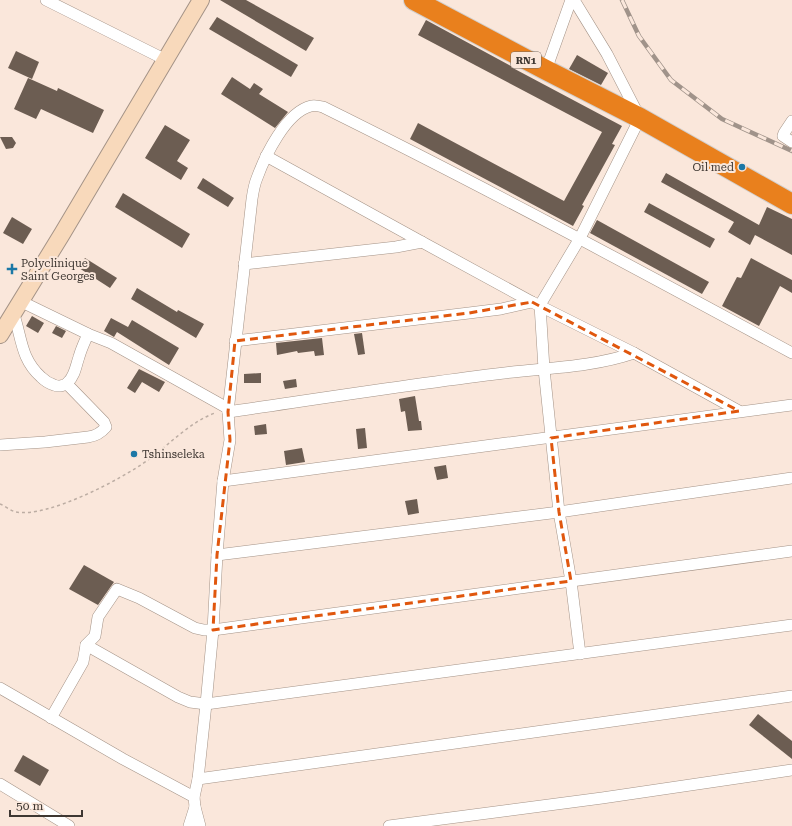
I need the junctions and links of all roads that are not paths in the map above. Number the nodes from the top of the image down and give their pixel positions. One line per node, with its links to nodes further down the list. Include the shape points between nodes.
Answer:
1 (46, 0): 5 (street)
2 (201, 0): 5 (street)
3 (414, 0): 6 (highway, RN1)
4 (572, 0): 6 (street); 7 (street, via 607,54)
5 (166, 60): 16 (street)
6 (546, 70): 7 (highway, RN1)
7 (640, 118): 11 (highway, RN1); 12 (street)
8 (792, 121): 9 (street, via 783,136)
9 (792, 142)
10 (266, 156): 12 (street, via 289,119 307,107 323,107); 13 (street); 14 (street, via 256,179)
11 (792, 204)
12 (580, 238): 15 (street); 21 (street)
13 (422, 242): 14 (street); 15 (street)
14 (244, 264): 19 (street)
15 (536, 304): 19 (street); 20 (street); 22 (street)
16 (17, 307): 17 (street); 18 (street); 23 (street, via 19,338 29,362 49,384)
17 (88, 334): 23 (street); 25 (street, via 133,354)
18 (0, 336)
19 (235, 341): 25 (street)
20 (634, 353): 22 (street, via 617,359); 26 (street)
21 (792, 353)
22 (544, 369): 25 (street, via 497,373); 27 (street)
23 (67, 384): 28 (street, via 104,422 106,427 102,431 88,437)
24 (792, 405): 26 (street)
25 (228, 410): 30 (street, via 230,440)
26 (739, 411): 27 (street)
27 (551, 438): 30 (street); 31 (street)
28 (0, 445)
29 (792, 478): 31 (street)
30 (224, 481): 33 (street)
31 (559, 512): 33 (street); 34 (street)
32 (792, 551): 34 (street)
33 (217, 555): 36 (street)
34 (572, 582): 36 (street); 38 (street)
35 (792, 625): 38 (street)
36 (213, 630): 37 (street, via 195,628 117,589 98,617 96,636); 41 (street)
37 (86, 645): 41 (street, via 178,697); 42 (street, via 82,662)
38 (580, 654): 41 (street)
39 (0, 688): 42 (street)
40 (792, 696): 44 (street)
41 (206, 704): 44 (street)
42 (51, 718): 46 (street)
43 (792, 770): 50 (street)
44 (198, 779): 46 (street)
45 (0, 784): 47 (street)
46 (195, 802): 48 (street); 49 (street)
47 (69, 826)
48 (189, 826)
49 (200, 826)
50 (389, 826)

